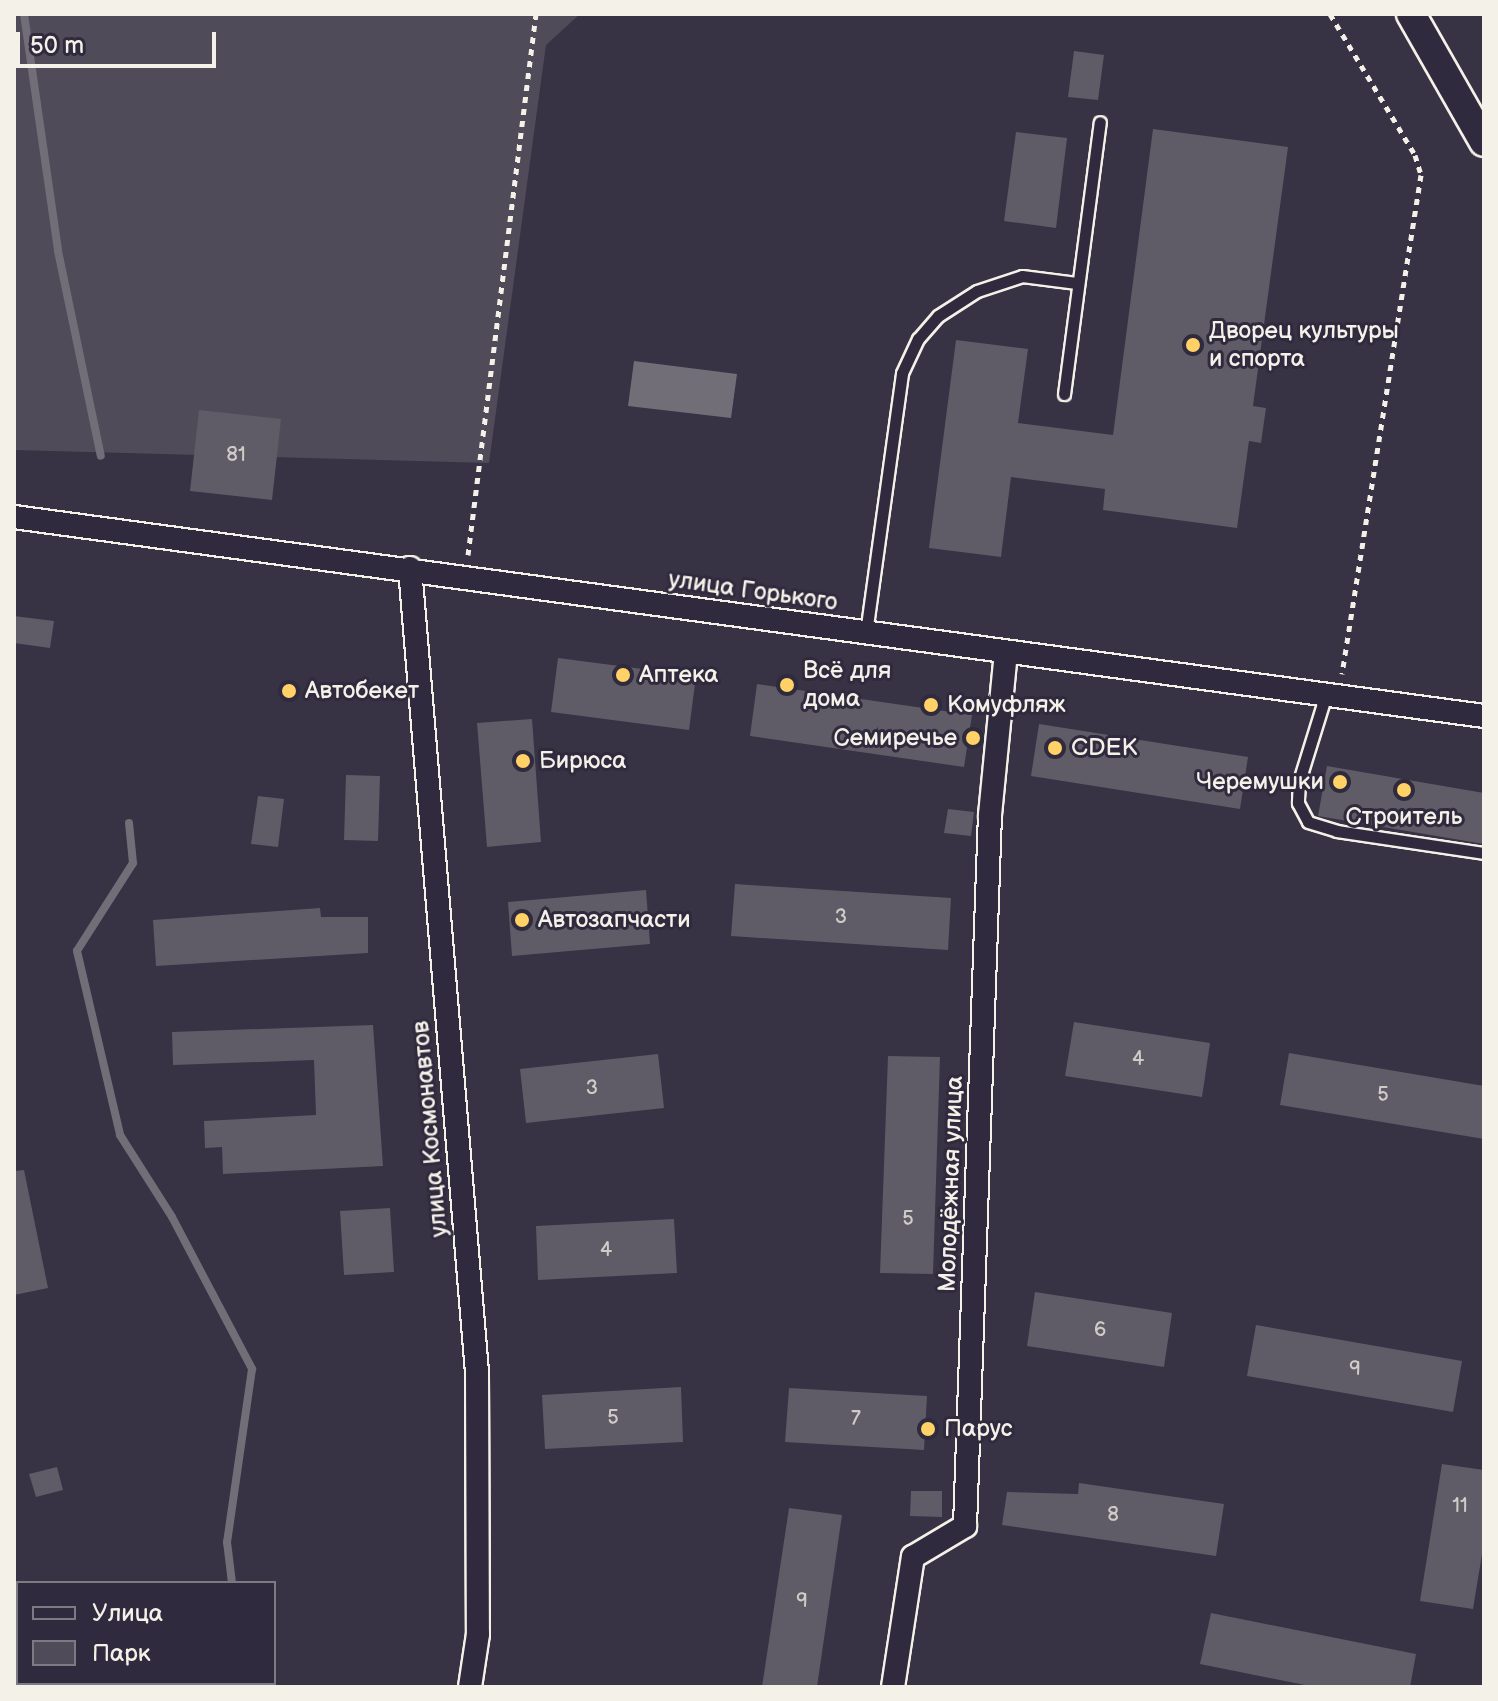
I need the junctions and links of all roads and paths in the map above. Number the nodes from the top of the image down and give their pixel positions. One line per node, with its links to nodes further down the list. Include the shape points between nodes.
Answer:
1 (536, 14): 10 (path)
2 (1330, 14): 13 (path, via 1415,155 1421,175)
3 (1411, 14): 5 (street)
4 (1100, 122): 6 (lane)
5 (1484, 142)
6 (1077, 283): 7 (lane); 11 (lane, via 1022,276 977,291 938,316 918,339 902,373)
7 (1064, 394)
8 (14, 517): 9 (street, улица Горького)
9 (410, 568): 10 (street, улица Горького); 16 (street, улица Космонавтов, via 477,1373 478,1634)
10 (465, 576): 11 (street, улица Горького)
11 (866, 633): 12 (street, улица Горького)
12 (1006, 653): 13 (street, улица Горького); 17 (street, Молодёжная улица, via 990,815 965,1526 913,1557)
13 (1332, 694): 14 (street, улица Горького); 15 (lane, via 1299,781 1298,803 1308,822)
14 (1484, 716)
15 (1484, 853)
16 (470, 1687)
17 (893, 1687)

